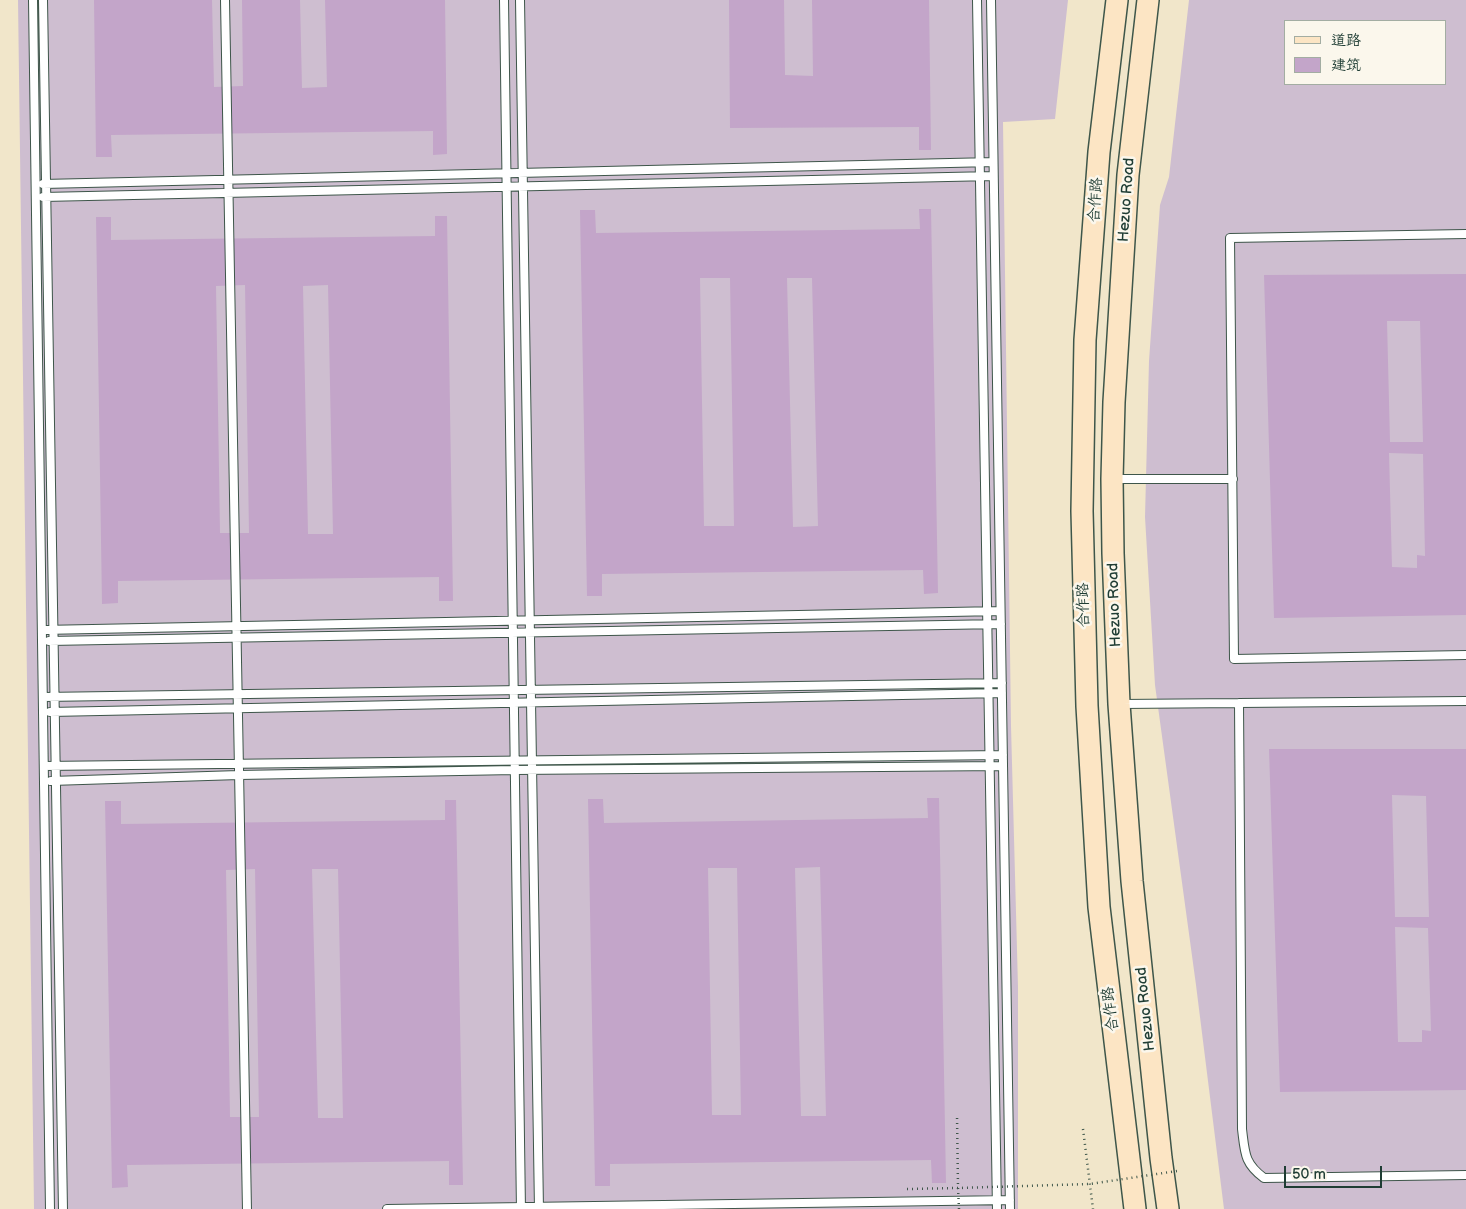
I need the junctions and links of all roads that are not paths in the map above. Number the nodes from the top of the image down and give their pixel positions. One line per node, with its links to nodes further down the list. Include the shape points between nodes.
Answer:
1 (33, 0): 17 (lane)
2 (43, 0): 18 (lane)
3 (224, 0): 16 (lane)
4 (504, 0): 12 (lane)
5 (520, 0): 13 (lane)
6 (978, 0): 11 (lane)
7 (991, 0): 10 (lane)
8 (1117, 0): 84 (main road, 合作路, via 1099,152 1087,321 1082,511 1087,706 1099,907)
9 (1148, 0): 25 (main road, Hezuo Road, via 1128,175)
10 (993, 162): 11 (lane); 15 (lane)
11 (980, 163): 13 (lane); 14 (lane)
12 (506, 173): 13 (lane); 16 (lane); 20 (lane)
13 (523, 173): 19 (lane)
14 (980, 176): 15 (lane); 19 (lane); 27 (lane)
15 (994, 176): 28 (lane)
16 (228, 179): 18 (lane); 21 (lane)
17 (36, 184): 18 (lane); 23 (lane)
18 (46, 184): 22 (lane)
19 (523, 186): 20 (lane); 29 (lane)
20 (506, 187): 21 (lane); 30 (lane)
21 (228, 193): 22 (lane); 33 (lane)
22 (47, 196): 23 (lane); 35 (lane)
23 (36, 197): 34 (lane)
24 (1466, 234): 26 (lane, via 1230,238)
25 (1112, 479): 26 (lane); 55 (main road, Hezuo Road)
26 (1232, 479): 41 (lane, via 1234,659)
27 (987, 611): 28 (lane); 29 (lane); 31 (lane)
28 (1000, 611): 32 (lane)
29 (530, 620): 30 (lane); 37 (lane)
30 (513, 621): 33 (lane); 36 (lane)
31 (987, 624): 32 (lane); 37 (lane); 43 (lane)
32 (1001, 624): 42 (lane)
33 (236, 626): 35 (lane); 38 (lane)
34 (42, 630): 35 (lane); 39 (lane)
35 (54, 630): 40 (lane)
36 (513, 632): 37 (lane); 38 (lane); 44 (lane)
37 (530, 632): 45 (lane)
38 (236, 637): 40 (lane); 48 (lane)
39 (42, 641): 40 (lane); 49 (lane)
40 (54, 641): 50 (lane)
41 (1466, 655)
42 (1002, 683): 43 (lane); 47 (lane)
43 (988, 684): 45 (lane); 46 (lane)
44 (514, 690): 45 (lane); 48 (lane); 53 (lane)
45 (531, 690): 52 (lane)
46 (988, 693): 47 (lane); 52 (lane); 60 (lane)
47 (1002, 693): 59 (lane)
48 (237, 694): 50 (lane); 56 (lane)
49 (43, 697): 50 (lane); 57 (lane)
50 (55, 697): 58 (lane)
51 (1466, 701): 54 (lane)
52 (531, 702): 53 (lane); 61 (lane)
53 (514, 703): 56 (lane); 62 (lane)
54 (1239, 703): 55 (lane); 73 (lane, via 1242,1129 1245,1158 1252,1169 1264,1178)
55 (1119, 704): 85 (main road, Hezuo Road, via 1132,881)
56 (238, 708): 58 (lane); 63 (lane)
57 (43, 712): 58 (lane); 65 (lane)
58 (55, 712): 66 (lane)
59 (1003, 755): 60 (lane); 67 (lane)
60 (990, 756): 61 (lane); 64 (lane)
61 (532, 760): 62 (lane); 69 (lane)
62 (515, 761): 63 (lane); 68 (lane)
63 (239, 764): 66 (lane); 70 (lane)
64 (990, 765): 67 (lane); 69 (lane); 74 (lane)
65 (44, 766): 66 (lane); 71 (lane)
66 (56, 766): 72 (lane)
67 (1003, 766): 75 (lane)
68 (515, 770): 69 (lane); 70 (lane); 76 (lane)
69 (532, 770): 77 (lane)
70 (239, 774): 72 (lane); 80 (lane)
71 (44, 781): 72 (lane); 78 (lane)
72 (56, 781): 79 (lane)
73 (1466, 1175)
74 (996, 1200): 75 (lane); 77 (lane); 82 (lane)
75 (1010, 1200): 83 (lane)
76 (521, 1208): 77 (lane); 81 (lane)
77 (539, 1208)
78 (50, 1209)
79 (63, 1209)
80 (247, 1209)
81 (387, 1209)
82 (997, 1209)
83 (1010, 1209)
84 (1135, 1209)
85 (1168, 1209)

